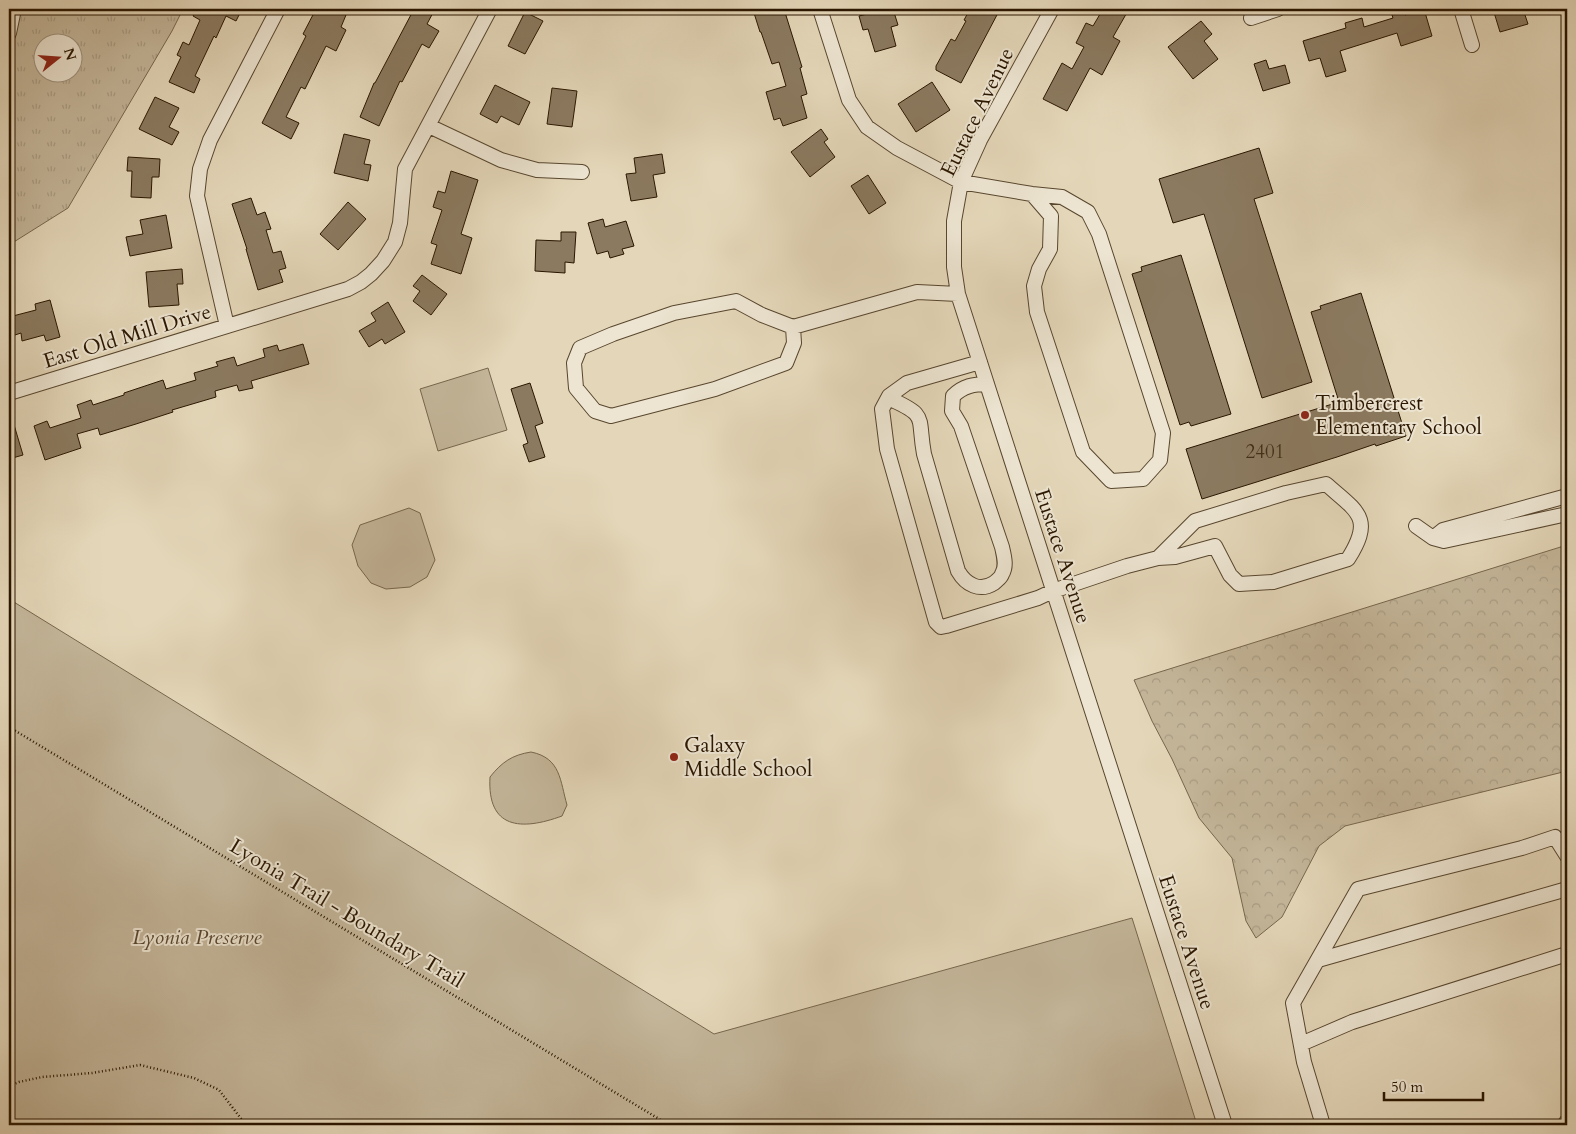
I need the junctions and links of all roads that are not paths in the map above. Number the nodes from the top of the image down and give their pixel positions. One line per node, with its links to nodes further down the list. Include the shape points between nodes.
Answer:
1 (14, 9): 9 (street)
2 (278, 9): 16 (street, via 210,140 197,182 201,217)
3 (490, 9): 11 (street, East Old Mill Drive)
4 (820, 9): 13 (street, via 849,100 867,126 897,148)
5 (1052, 9): 13 (street, Eustace Avenue)
6 (1278, 9): 8 (street)
7 (1462, 9): 10 (street)
8 (1251, 18)
9 (9, 34)
10 (1472, 45)
11 (429, 126): 12 (street, via 510,162 537,170); 16 (street, East Old Mill Drive, via 405,169 395,242 372,274 348,289)
12 (582, 172)
13 (960, 182): 14 (street); 15 (street, Eustace Avenue, via 954,221 954,267)
14 (1032, 194): 14 (street, via 1051,216 1050,249 1034,286 1037,312 1083,452 1111,481 1142,479 1160,460 1163,433 1099,234 1088,212 1062,197)
15 (958, 294): 17 (street, via 917,292); 18 (street, Eustace Avenue)
16 (227, 326): 20 (street, East Old Mill Drive)
17 (793, 326): 17 (street, via 736,301 674,313 580,348 574,363 576,388 595,411 612,416 715,389 786,363 794,343)
18 (980, 362): 19 (street, Eustace Avenue); 21 (street, via 906,383)
19 (987, 384): 21 (street, via 975,384 959,390 953,396 952,411 961,426 1002,547 1005,567 1002,576 982,587 973,587 963,580 958,571 924,454 921,421 913,410); 27 (street, Eustace Avenue)
20 (9, 393)
21 (888, 398): 27 (street, via 882,409 887,449 940,627)
22 (1567, 496): 25 (street, via 1443,530)
23 (1567, 514): 25 (street, via 1444,541)
24 (1416, 526): 25 (street)
25 (1433, 538)
26 (1158, 558): 26 (street, via 1175,557 1215,546 1230,575 1239,584 1273,582 1348,559 1363,528 1355,509 1326,484 1195,521); 27 (street)
27 (1053, 591): 34 (street, Eustace Avenue)
28 (1567, 856): 31 (street, via 1555,837 1358,889)
29 (1567, 889): 31 (street)
30 (1567, 954): 32 (street, via 1352,1022)
31 (1318, 960): 32 (street, via 1293,1003)
32 (1301, 1044): 35 (street)
33 (1567, 1121): 36 (street)
34 (1225, 1125)
35 (1323, 1125)
36 (1564, 1125)

